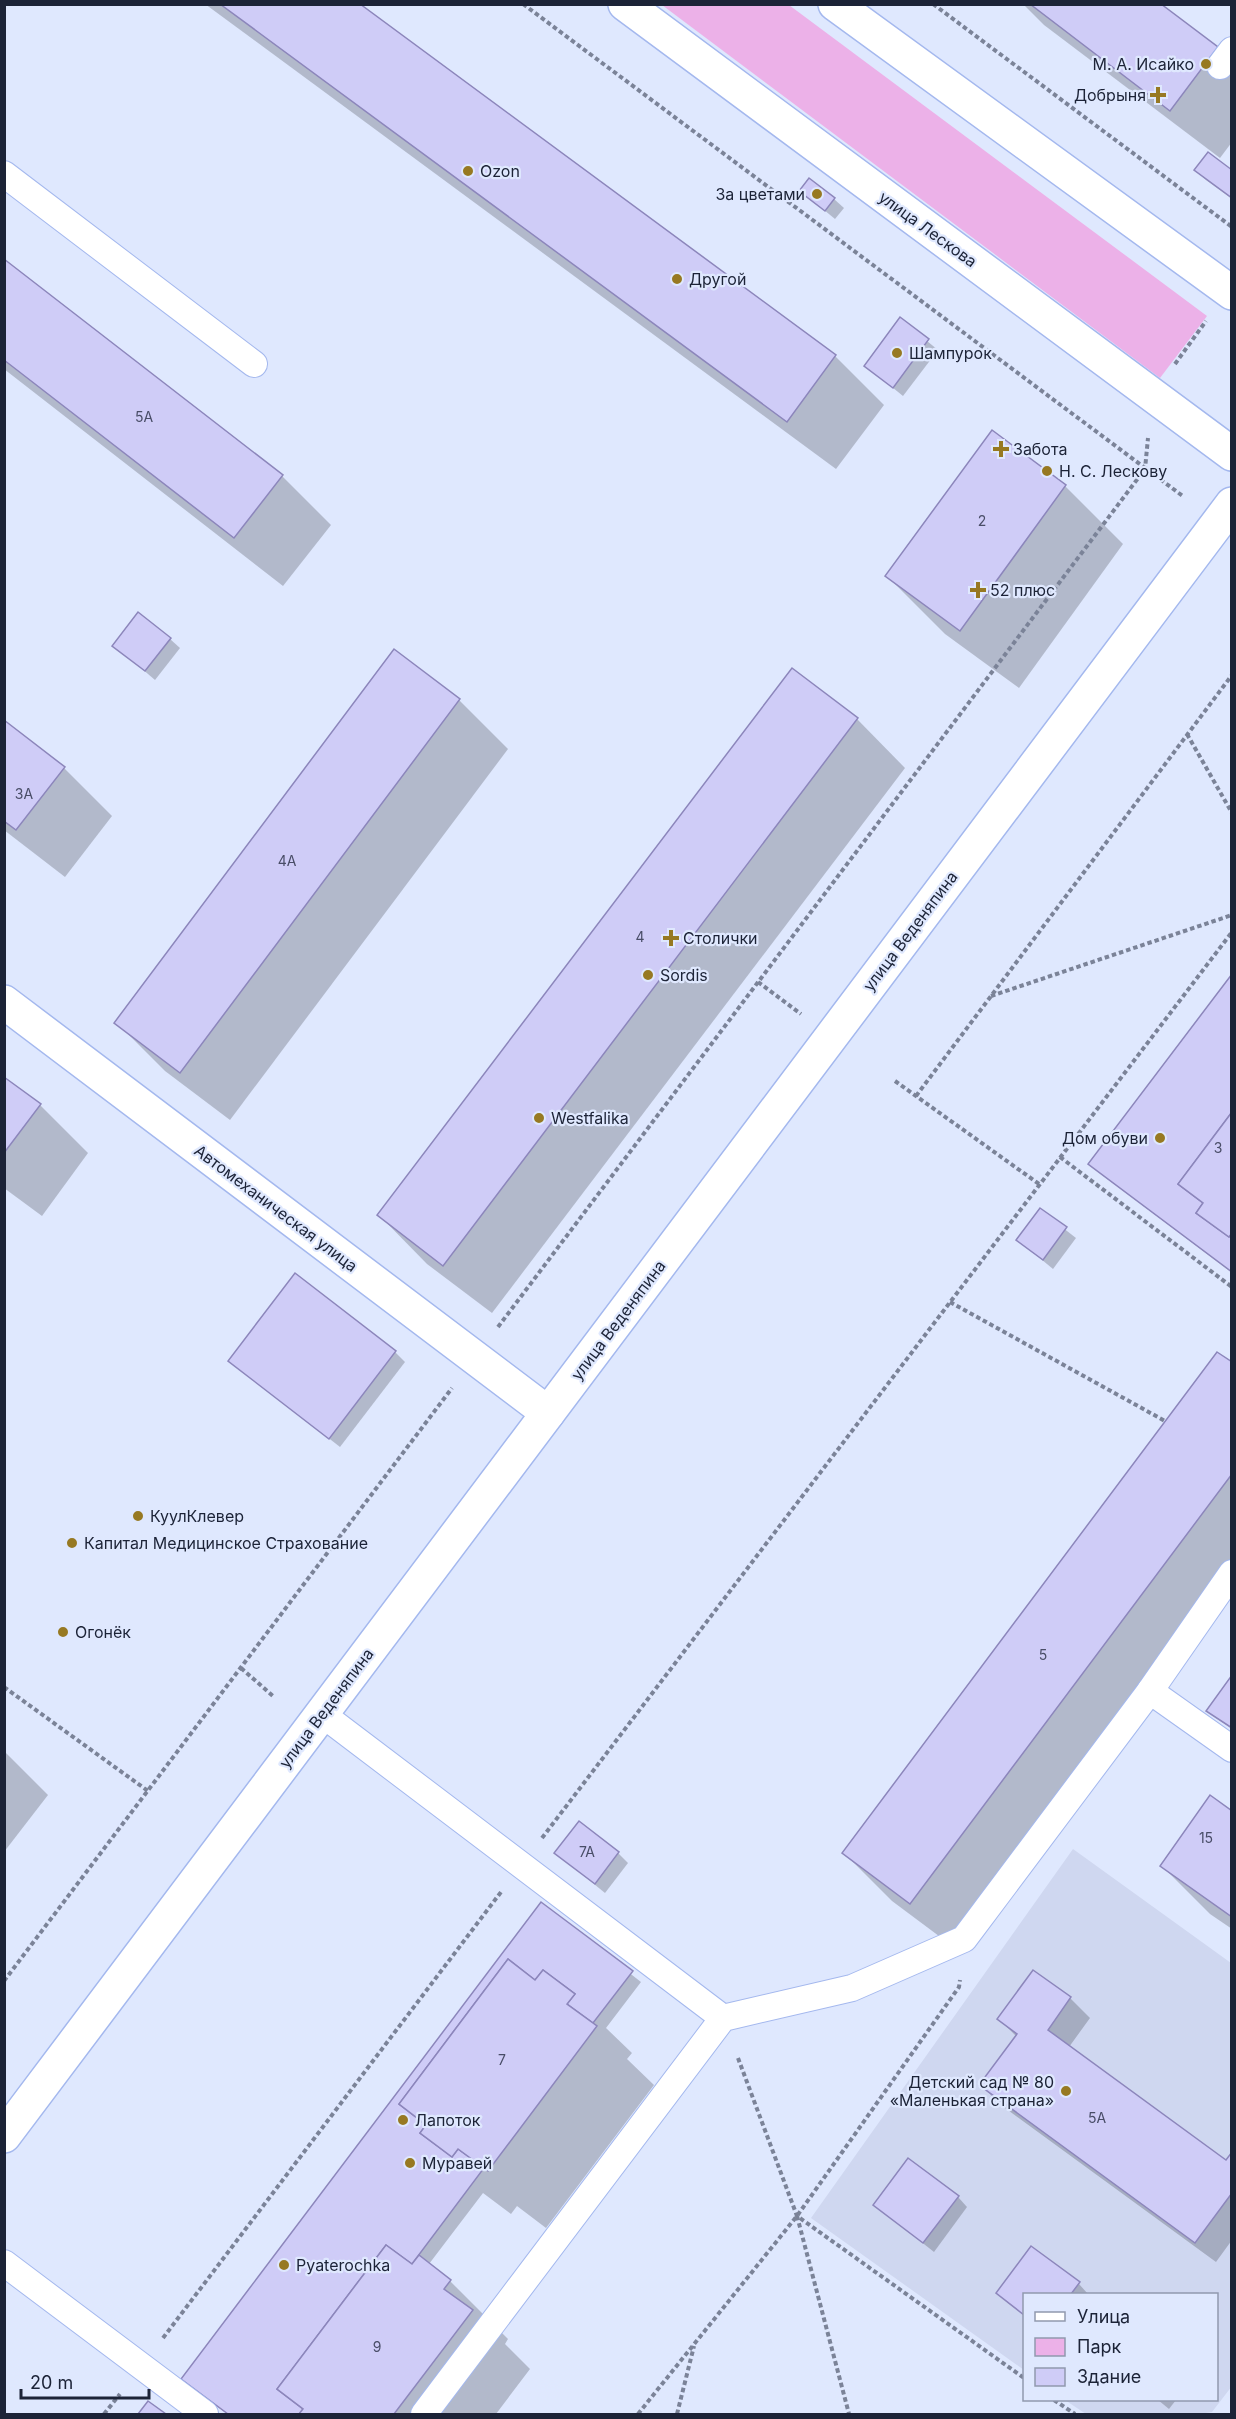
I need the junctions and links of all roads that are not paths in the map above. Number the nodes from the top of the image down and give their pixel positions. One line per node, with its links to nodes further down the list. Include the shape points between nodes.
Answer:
1 (625, 4): 6 (main road, улица Лескова)
2 (841, 6): 4 (main road)
3 (4, 174): 5 (lane)
4 (1230, 292)
5 (254, 364)
6 (1232, 454)
7 (1232, 504): 9 (main road, улица Веденяпина)
8 (4, 1002): 9 (main road, Автомеханическая улица)
9 (548, 1413): 12 (main road, улица Веденяпина)
10 (1232, 1573): 11 (lane)
11 (1150, 1691): 13 (lane); 14 (lane, via 964,1939 852,1988)
12 (322, 1714): 14 (lane); 15 (main road, улица Веденяпина)
13 (1232, 1749)
14 (723, 2018): 18 (lane)
15 (4, 2136)
16 (4, 2263): 17 (lane)
17 (205, 2415)
18 (424, 2415)

